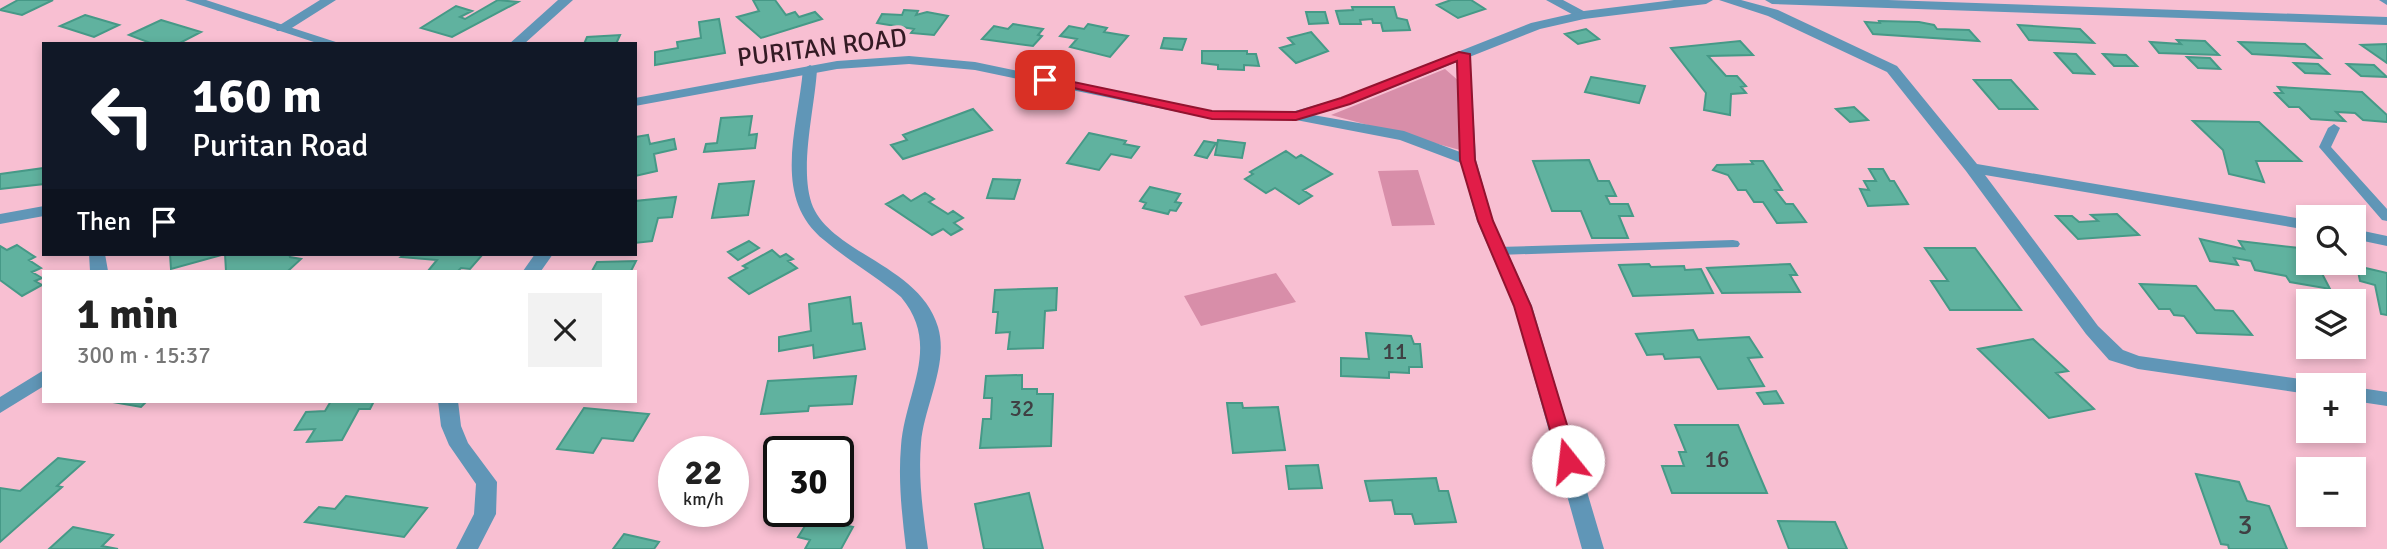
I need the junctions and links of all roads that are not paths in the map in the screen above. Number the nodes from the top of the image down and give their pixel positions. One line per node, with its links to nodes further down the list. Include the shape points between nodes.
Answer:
1 (192, 0): 10 (street)
2 (329, 0): 10 (street)
3 (566, 0): 12 (street)
4 (1553, 0): 8 (street)
5 (1706, 0): 8 (street, PURITAN ROAD)
6 (1726, 0): 19 (street, via 1773,13 1892,69)
7 (1772, 0): 9 (street)
8 (1584, 15): 13 (street, PURITAN ROAD, via 1536,26)
9 (2387, 22)
10 (282, 28): 11 (street)
11 (328, 42)
12 (518, 42)
13 (1463, 54): 16 (street, PURITAN ROAD); 18 (street)
14 (810, 69): 15 (street, PURITAN ROAD); 16 (street, PURITAN ROAD, via 943,61 1212,115); 35 (street, via 801,187 806,210 919,306 929,328 908,486)
15 (637, 102)
16 (1296, 116): 18 (street, via 1404,136)
17 (2334, 128): 21 (lane, via 2325,147)
18 (1468, 160): 27 (street)
19 (1972, 168): 23 (street); 29 (street, via 2092,330 2116,355)
20 (42, 211): 22 (street)
21 (2387, 217)
22 (0, 219)
23 (2296, 223)
24 (2366, 237): 25 (street)
25 (2387, 242)
26 (1733, 244): 27 (lane)
27 (1498, 251): 36 (street, via 1522,306)
28 (42, 378): 33 (street)
29 (2296, 385)
30 (2366, 396): 31 (street)
31 (2387, 399)
32 (448, 403): 34 (street, via 450,429 487,482 485,514)
33 (0, 406)
34 (467, 549)
35 (917, 549)
36 (1593, 549)

